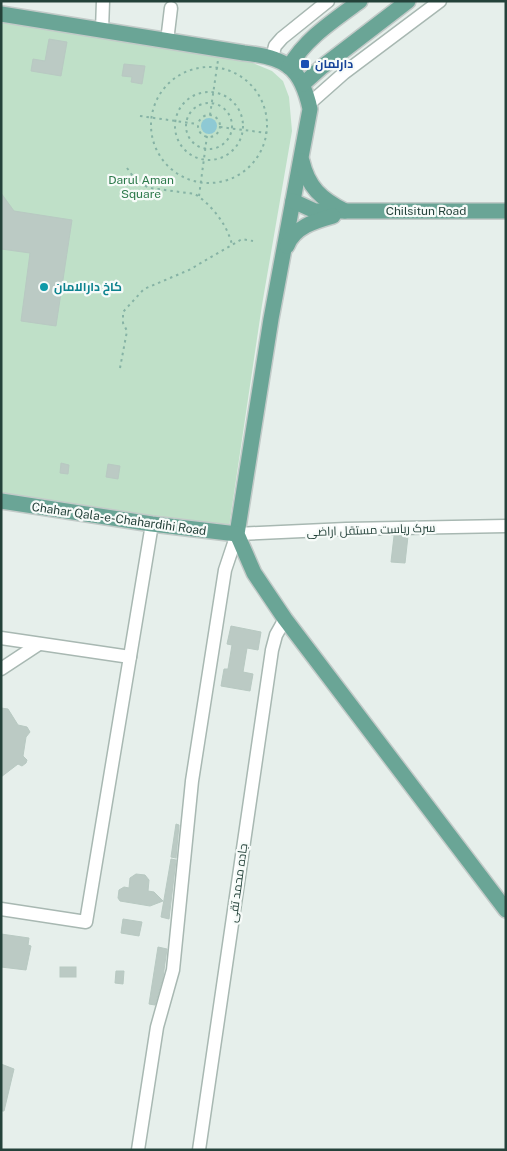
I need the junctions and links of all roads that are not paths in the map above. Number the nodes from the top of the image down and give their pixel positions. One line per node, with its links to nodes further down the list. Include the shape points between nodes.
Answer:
1 (103, 1): 8 (street)
2 (328, 1): 10 (street, via 282,38 275,46)
3 (360, 1): 11 (main road, via 308,41)
4 (408, 1): 12 (main road)
5 (440, 1): 13 (street)
6 (171, 8): 9 (street)
7 (1, 14): 8 (main road)
8 (102, 30): 9 (main road)
9 (168, 41): 10 (main road)
10 (272, 58): 11 (main road)
11 (288, 67): 12 (main road)
12 (303, 84): 13 (main road)
13 (308, 104): 14 (main road, via 310,109)
14 (301, 159): 15 (main road); 17 (main road, via 311,186)
15 (293, 201): 17 (main road, via 315,211); 18 (main road)
16 (506, 211): 17 (main road, Chilsitun Road)
17 (346, 212): 18 (main road, via 313,222 297,232 289,242)
18 (281, 263): 22 (main road)
19 (1, 501): 20 (main road, Chahar Qala-e-Chahardihi Road)
20 (152, 524): 22 (main road, Chahar Qala-e-Chahardihi Road); 26 (street)
21 (506, 526): 22 (street, سرک ریاست مستقل اراضی)
22 (237, 534): 23 (main road, via 254,573); 30 (street, via 225,570 192,781 172,970 157,1027)
23 (285, 618): 29 (main road); 31 (street, جاده محمد تقی, via 272,650)
24 (1, 638): 25 (street)
25 (39, 644): 26 (street); 27 (street)
26 (130, 657): 28 (street, via 86,922)
27 (1, 669)
28 (1, 909)
29 (506, 910)
30 (138, 1150)
31 (199, 1150)

